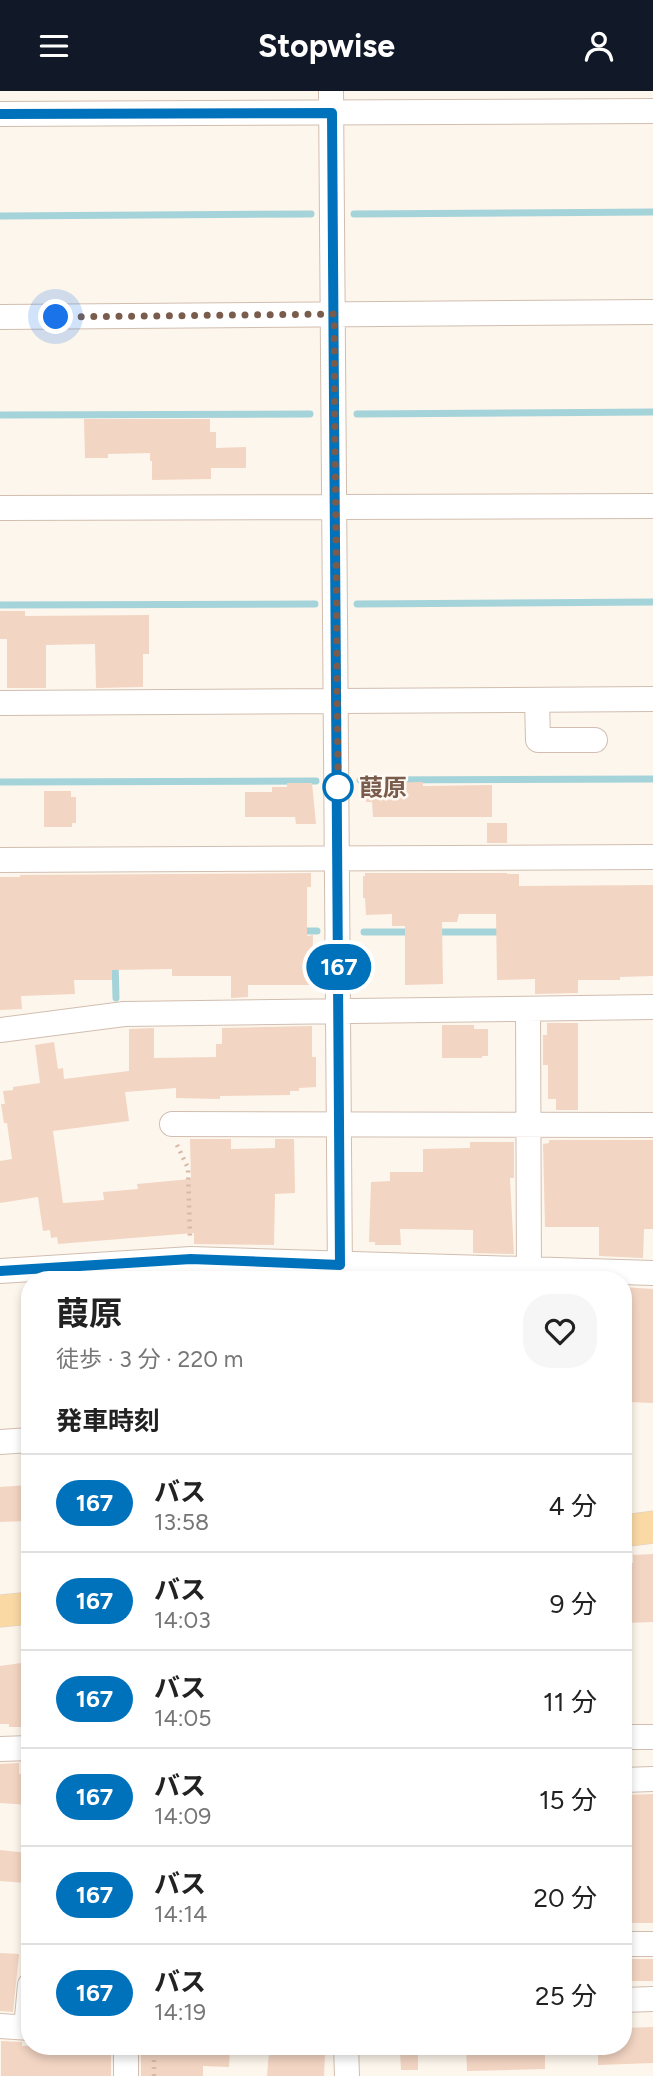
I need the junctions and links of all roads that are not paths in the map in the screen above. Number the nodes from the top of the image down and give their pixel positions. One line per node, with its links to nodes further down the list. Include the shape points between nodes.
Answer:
1 (332, 102): 2 (street); 3 (street); 5 (street)
2 (653, 111)
3 (0, 114)
4 (653, 312): 5 (street)
5 (334, 314): 6 (street); 8 (street)
6 (0, 317)
7 (653, 506): 8 (street)
8 (335, 507): 9 (street); 12 (street)
9 (0, 508)
10 (653, 699): 11 (street)
11 (537, 700): 12 (street); 14 (street, via 538,740)
12 (337, 701): 13 (street); 16 (street)
13 (0, 702)
14 (595, 740)
15 (653, 857): 16 (street)
16 (338, 859): 17 (street); 20 (street)
17 (0, 860)
18 (653, 1007): 19 (street)
19 (527, 1010): 20 (street); 24 (street)
20 (339, 1013): 21 (street, via 124,1014); 22 (street)
21 (0, 1030)
22 (339, 1122): 23 (street); 24 (street); 28 (street)
23 (172, 1123)
24 (530, 1124): 25 (street); 29 (street)
25 (653, 1125)
26 (0, 1271): 27 (street, via 191,1259)
27 (329, 1271)
28 (340, 1271)
29 (529, 1271)
30 (632, 1273): 31 (street)
31 (653, 1273)
32 (21, 1441): 33 (street)
33 (0, 1442)
34 (653, 1527): 35 (main road)
35 (632, 1530)
36 (21, 1609): 37 (main road)
37 (0, 1611)
38 (632, 1737): 39 (street)
39 (653, 1737)
40 (21, 1748): 41 (street)
41 (0, 1749)
42 (653, 1779): 43 (street)
43 (632, 1780)
44 (632, 1944): 45 (street)
45 (653, 1944)
46 (653, 1999): 47 (street)
47 (632, 2000)
48 (0, 2027): 49 (street)
49 (21, 2028)
50 (126, 2055): 52 (street)
51 (346, 2055): 53 (street)
52 (126, 2076)
53 (346, 2076)

